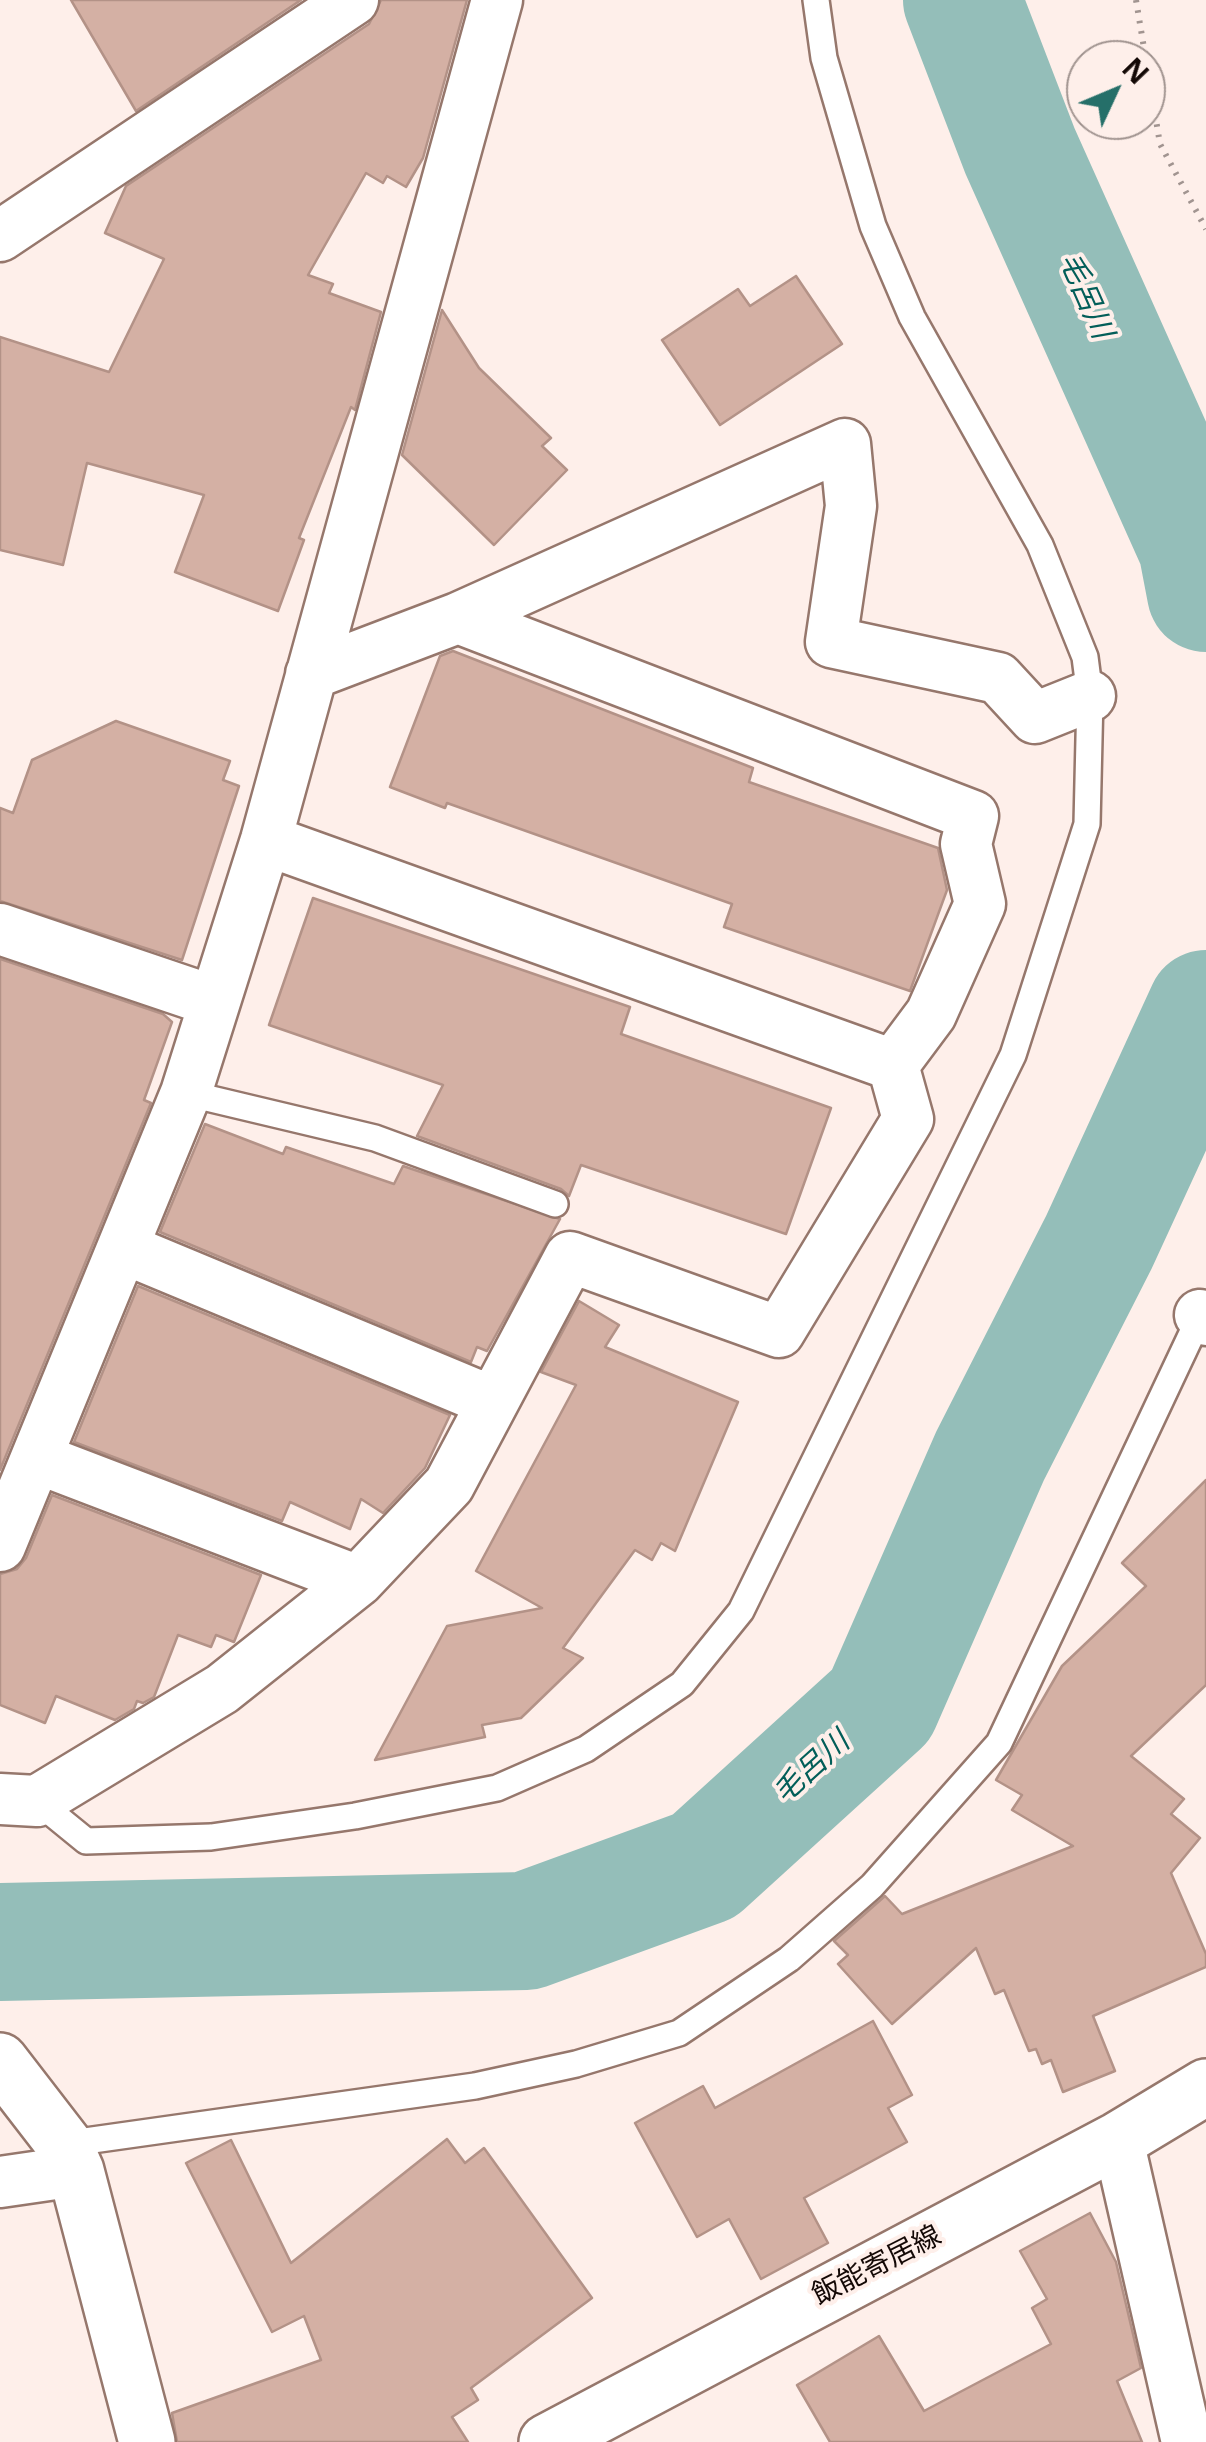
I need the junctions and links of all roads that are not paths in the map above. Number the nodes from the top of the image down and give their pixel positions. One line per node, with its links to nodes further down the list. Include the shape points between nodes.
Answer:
1 (353, 0): 4 (street)
2 (497, 0): 6 (street)
3 (816, 0): 7 (lane, via 824,58 872,226 912,317 1040,545 1084,657)
4 (0, 236)
5 (458, 618): 6 (street); 7 (street, via 845,444 851,506 831,642 998,678 1035,718); 11 (street, via 973,816 966,844 980,904 931,1014)
6 (312, 674): 8 (street)
7 (1090, 696): 20 (lane, via 1087,824 1014,1056 741,1611 682,1684 586,1748 497,1788 355,1816 211,1837 86,1840)
8 (266, 840): 10 (street); 11 (street)
9 (0, 929): 10 (street)
10 (213, 1001): 12 (street)
11 (893, 1065): 16 (street, via 908,1119 780,1332 570,1257)
12 (186, 1094): 13 (lane, via 375,1138); 14 (street)
13 (555, 1204)
14 (125, 1249): 16 (street); 17 (street)
15 (1204, 1313): 24 (lane, via 1000,1743 872,1886 789,1959 679,2033 576,2064 475,2086)
16 (493, 1402): 19 (street, via 449,1486)
17 (39, 1459): 18 (street); 19 (street)
18 (0, 1546)
19 (358, 1580): 20 (street, via 222,1690)
20 (19, 1800)
21 (0, 2061): 24 (main road)
22 (1206, 2086): 23 (main road, 飯能寄居線)
23 (1118, 2140): 27 (main road, 飯能寄居線); 28 (street)
24 (61, 2143): 25 (street); 26 (main road)
25 (0, 2182)
26 (148, 2442)
27 (547, 2442)
28 (1187, 2442)

